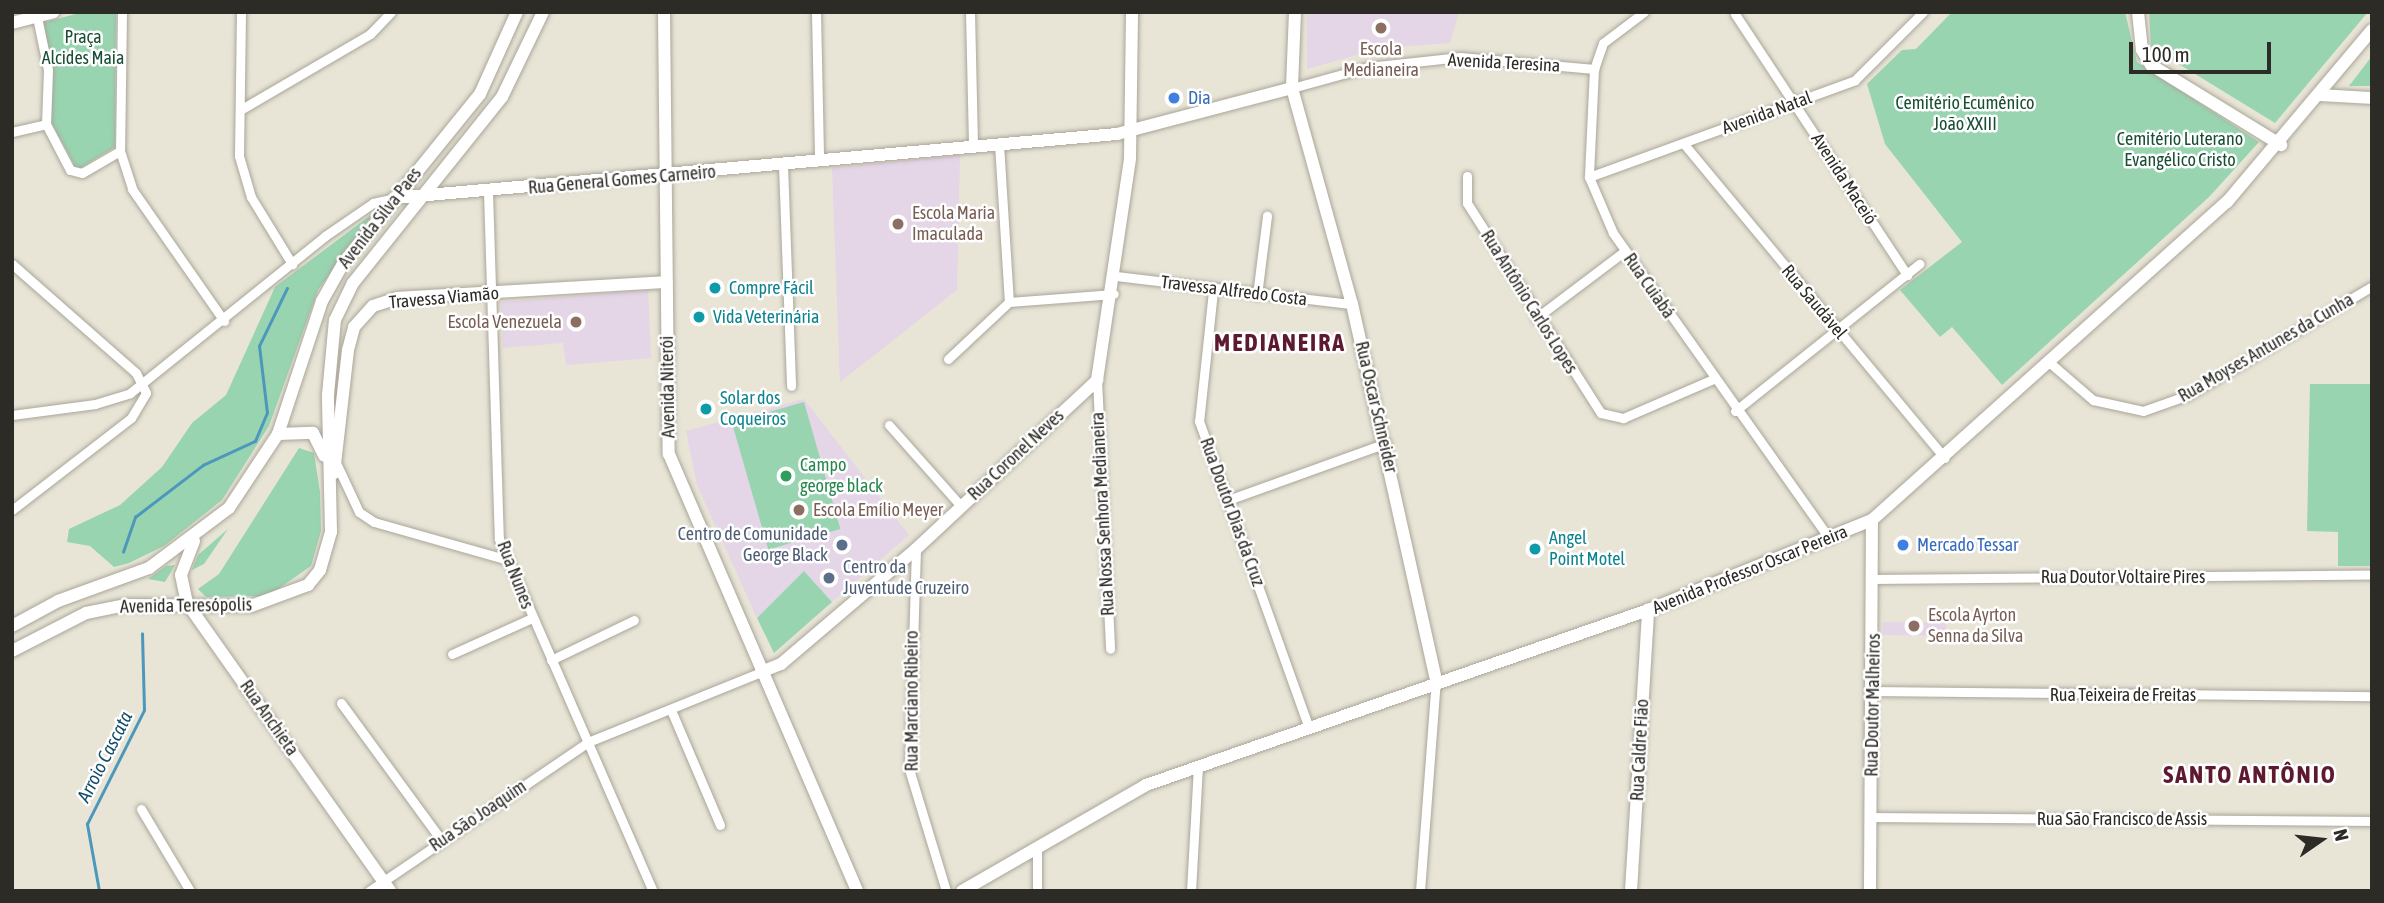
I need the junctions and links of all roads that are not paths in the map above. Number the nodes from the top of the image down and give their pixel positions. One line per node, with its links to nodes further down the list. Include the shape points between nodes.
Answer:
1 (54, 12): 16 (main road)
2 (122, 12): 32 (street)
3 (241, 12): 24 (street)
4 (391, 12): 24 (street, via 370,34)
5 (517, 12): 40 (main road, Avenida Silva Paes, via 480,94)
6 (543, 12): 39 (main road, Avenida Silva Paes, via 502,97)
7 (664, 12): 35 (main road, Avenida Niterói)
8 (816, 12): 33 (street)
9 (970, 12): 31 (street)
10 (1132, 12): 27 (main road)
11 (1295, 12): 20 (main road, Rua Oscar Schneider)
12 (1644, 12): 19 (street, Rua Cuiabá, via 1603,43)
13 (1923, 12): 23 (street, Avenida Natal, via 1855,80)
14 (2138, 12): 30 (main road, via 2142,50 2151,65)
15 (1735, 14): 23 (street, Avenida Maceió)
16 (37, 17): 17 (main road); 25 (street, via 48,70)
17 (12, 23)
18 (2372, 30): 21 (main road, Avenida Professor Oscar Pereira)
19 (1594, 69): 20 (street, Avenida Teresina, via 1460,57 1367,67); 37 (street, Rua Cuiabá)
20 (1292, 88): 27 (main road, Rua General Gomes Carneiro); 55 (main road, Rua Oscar Schneider)
21 (2322, 95): 22 (main road); 30 (main road, Avenida Professor Oscar Pereira)
22 (2372, 97)
23 (1794, 102): 29 (street, Avenida Natal); 46 (street, Avenida Maceió)
24 (240, 110): 44 (street, via 239,156 251,197)
25 (46, 124): 26 (street); 32 (street, via 76,174)
26 (12, 132)
27 (1130, 133): 28 (main road, Rua General Gomes Carneiro); 47 (main road)
28 (999, 144): 31 (main road, Rua General Gomes Carneiro); 54 (street)
29 (1684, 144): 37 (street, Avenida Natal); 58 (street, Rua Saudável)
30 (2281, 145): 60 (main road, Avenida Professor Oscar Pereira, via 2227,202)
31 (973, 146): 33 (main road, Rua General Gomes Carneiro)
32 (120, 151): 57 (street, via 132,189)
33 (819, 161): 34 (main road, Rua General Gomes Carneiro)
34 (783, 165): 35 (main road, Rua General Gomes Carneiro); 64 (street)
35 (666, 176): 38 (main road, Rua General Gomes Carneiro); 48 (main road, Avenida Niterói)
36 (1467, 176): 56 (street, Rua Antônio Carlos Lopes, via 1467,204)
37 (1589, 177): 42 (street, Rua Cuiabá)
38 (488, 192): 39 (main road, Rua General Gomes Carneiro); 51 (street, Rua Nunes)
39 (424, 195): 40 (main road, Rua General Gomes Carneiro); 72 (main road, Avenida Silva Paes, via 353,283 335,320 328,394)
40 (394, 198): 44 (street, Rua General Gomes Carneiro, via 373,204); 68 (main road, Avenida Silva Paes, via 344,262 322,301)
41 (1267, 216): 53 (street)
42 (1625, 251): 56 (street); 61 (street, Rua Cuiabá)
43 (12, 264): 63 (street)
44 (292, 264): 57 (street, Rua General Gomes Carneiro)
45 (1919, 264): 46 (street)
46 (1907, 275): 58 (street)
47 (1116, 276): 50 (street, Travessa Alfredo Costa); 52 (main road)
48 (667, 282): 51 (main road, Travessa Viamão); 92 (main road, Avenida Niterói, via 669,454)
49 (2372, 286): 60 (street, Rua Moyses Antunes da Cunha, via 2189,394 2143,411 2093,400)
50 (1213, 291): 53 (street, Travessa Alfredo Costa); 73 (street, Rua Doutor Dias da Cruz, via 1199,421)
51 (490, 293): 71 (main road, Travessa Viamão, via 397,298 364,313 348,350); 80 (street, Rua Nunes, via 499,539)
52 (1114, 294): 54 (street); 62 (main road)
53 (1257, 295): 55 (street, Travessa Alfredo Costa)
54 (1009, 302): 59 (street)
55 (1352, 304): 69 (main road, Rua Oscar Schneider)
56 (1536, 318): 61 (street, Rua Antônio Carlos Lopes, via 1612,419)
57 (224, 321): 63 (street, Rua General Gomes Carneiro)
58 (1838, 331): 65 (street); 70 (street, Rua Saudável)
59 (948, 359)
60 (2050, 363): 70 (main road, Avenida Professor Oscar Pereira)
61 (1713, 379): 65 (street, Rua Cuiabá)
62 (1097, 380): 74 (main road, Rua Coronel Neves); 88 (street, Rua Nossa Senhora Medianeira)
63 (144, 385): 66 (street, Rua General Gomes Carneiro, via 95,404); 75 (street, via 145,401 131,418)
64 (791, 386)
65 (1735, 411): 78 (street, Rua Cuiabá)
66 (12, 415)
67 (889, 425): 74 (street)
68 (278, 434): 72 (main road, via 305,429 319,439); 77 (main road, Avenida Silva Paes, via 237,499)
69 (1386, 443): 73 (street); 93 (main road, Rua Oscar Schneider)
70 (1945, 458): 76 (main road, Avenida Professor Oscar Pereira)
71 (337, 463): 72 (main road, Travessa Viamão); 80 (street, via 346,492 373,522)
72 (330, 491): 83 (main road, Avenida Teresópolis, via 327,551 307,585 271,603)
73 (1228, 500): 98 (street, Rua Doutor Dias da Cruz)
74 (961, 506): 79 (main road, Rua Coronel Neves)
75 (12, 510)
76 (1872, 520): 78 (main road, Avenida Professor Oscar Pereira); 82 (main road, Rua Doutor Malheiros)
77 (196, 538): 83 (main road, Rua Anchieta, via 181,575); 87 (main road, Avenida Teresópolis, via 149,568 58,601)
78 (1831, 540): 84 (main road, Avenida Professor Oscar Pereira)
79 (916, 549): 92 (main road, Rua Coronel Neves, via 781,664); 113 (street, Rua Marciano Ribeiro, via 909,769)
80 (508, 560): 85 (street, Rua Nunes)
81 (2372, 575): 82 (street, Rua Doutor Voltaire Pires)
82 (1874, 579): 94 (main road, Rua Doutor Malheiros)
83 (187, 603): 89 (main road, Avenida Teresópolis, via 86,613); 107 (main road, Rua Anchieta)
84 (1648, 610): 93 (main road, Avenida Professor Oscar Pereira); 118 (main road, Rua Caldre Fião)
85 (532, 618): 90 (street); 91 (street, Rua Nunes)
86 (634, 620): 91 (street)
87 (12, 626)
88 (1110, 649)
89 (12, 651)
90 (452, 654)
91 (551, 660): 99 (street, Rua Nunes)
92 (761, 672): 97 (street, Rua Coronel Neves); 112 (main road, Avenida Niterói)
93 (1436, 680): 98 (main road, Avenida Professor Oscar Pereira); 117 (street)
94 (1875, 691): 95 (street, Rua Teixeira de Freitas); 102 (main road, Rua Doutor Malheiros)
95 (2372, 696)
96 (341, 703): 105 (street)
97 (670, 710): 99 (street, Rua Coronel Neves); 104 (street)
98 (1308, 726): 100 (main road, Avenida Professor Oscar Pereira)
99 (588, 742): 105 (street, Rua São Joaquim); 111 (street, Rua Nunes)
100 (1198, 765): 106 (main road, Avenida Professor Oscar Pereira, via 1112,802); 116 (street)
101 (141, 809): 109 (street)
102 (1872, 817): 103 (street, Rua São Francisco de Assis); 119 (main road, Rua Doutor Malheiros)
103 (2372, 821)
104 (720, 825)
105 (442, 841): 107 (street, Rua São Joaquim)
106 (1037, 850): 108 (main road, Avenida Professor Oscar Pereira); 115 (street)
107 (387, 886): 110 (street, Rua São Joaquim)
108 (977, 887): 114 (main road, Avenida Professor Oscar Pereira)
109 (190, 891)
110 (369, 891)
111 (653, 891)
112 (857, 891)
113 (946, 891)
114 (962, 891)
115 (1037, 891)
116 (1191, 891)
117 (1420, 891)
118 (1631, 891)
119 (1870, 891)

